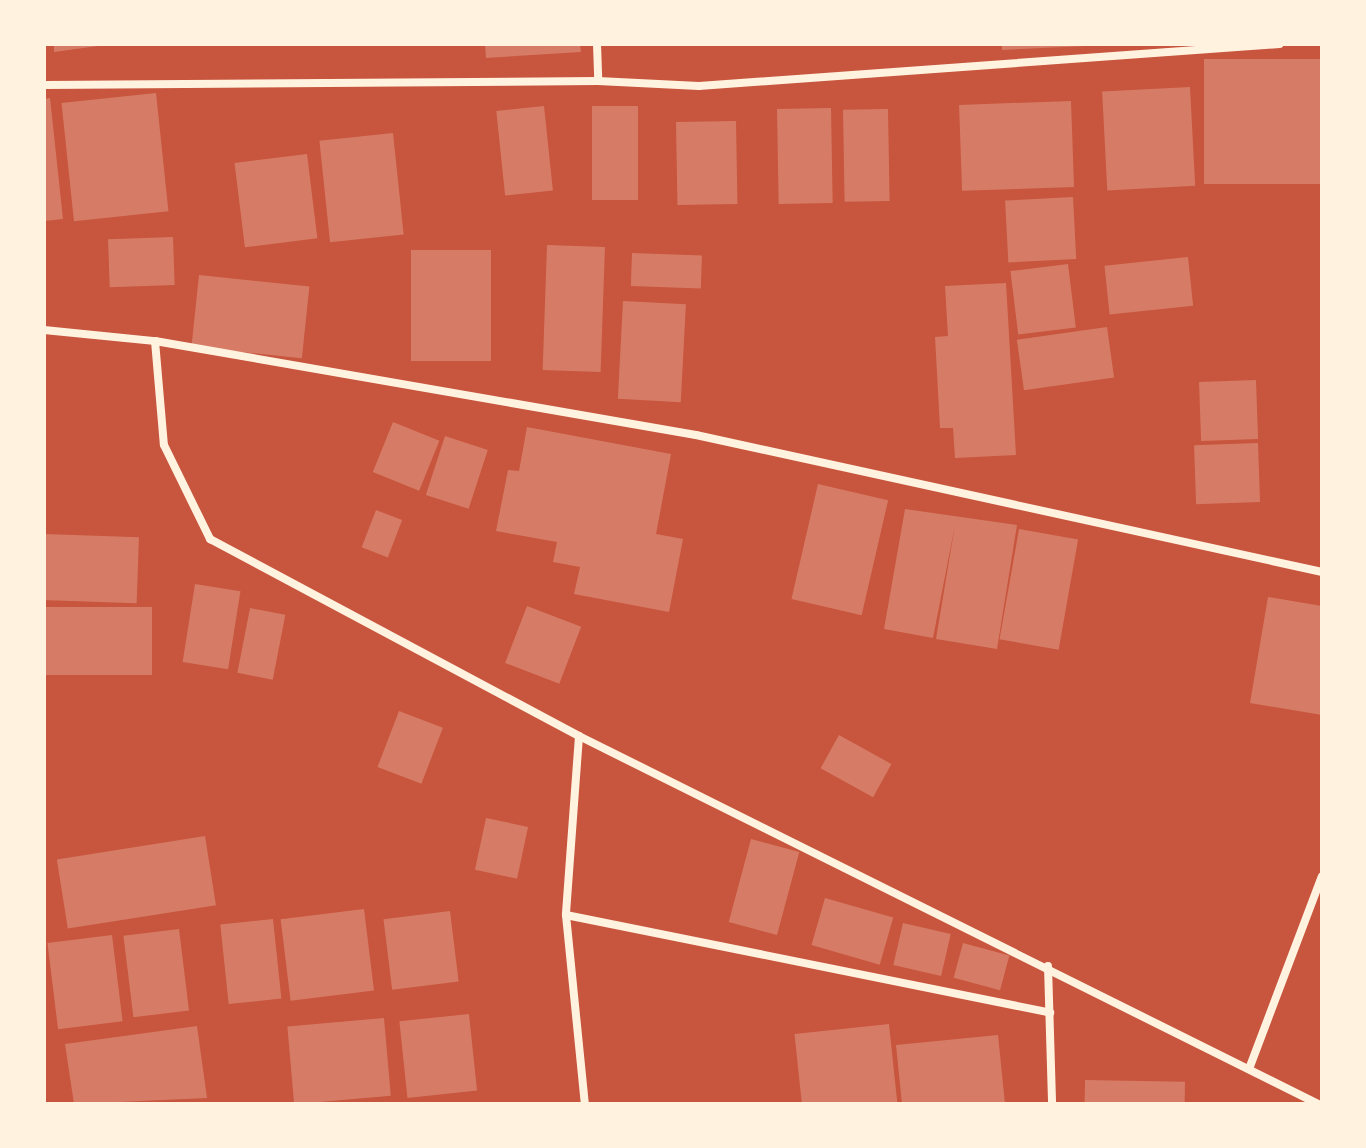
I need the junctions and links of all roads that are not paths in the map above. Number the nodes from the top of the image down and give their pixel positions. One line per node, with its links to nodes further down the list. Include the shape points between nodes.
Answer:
1 (597, 44): 3 (street)
2 (1279, 44): 3 (street, via 699,86)
3 (598, 81): 4 (street)
4 (44, 85)
5 (44, 330): 6 (street)
6 (155, 341): 7 (street, via 696,435); 8 (street, via 164,445 210,539)
7 (1322, 572)
8 (579, 736): 10 (street); 11 (street)
9 (1322, 876): 13 (street)
10 (566, 915): 12 (street); 14 (street)
11 (1048, 966): 12 (street); 13 (street)
12 (1050, 1013): 15 (street)
13 (1249, 1069): 16 (street)
14 (585, 1104)
15 (1052, 1104)
16 (1318, 1104)

